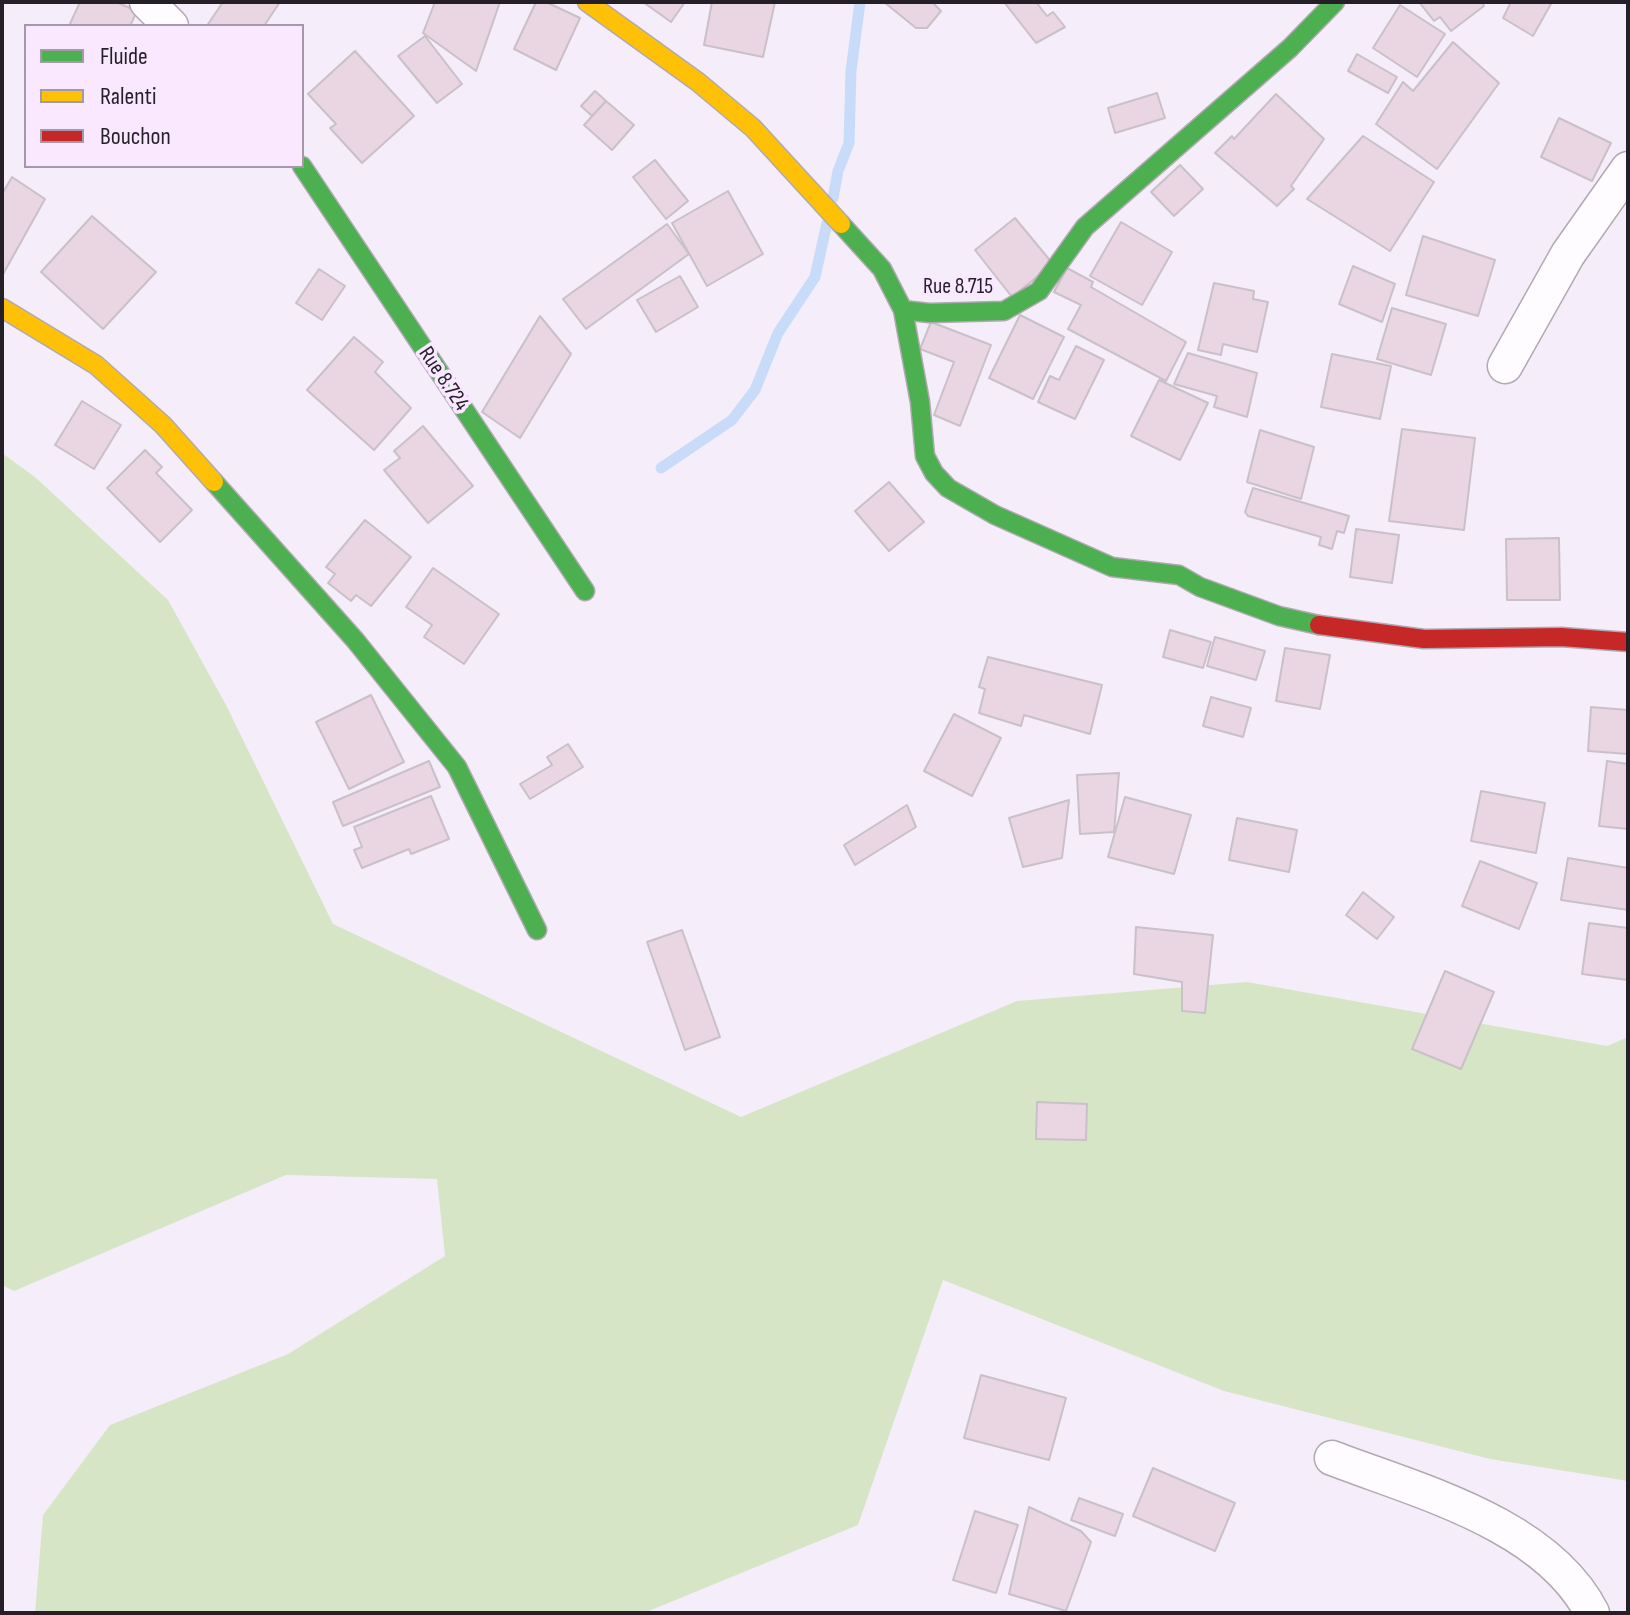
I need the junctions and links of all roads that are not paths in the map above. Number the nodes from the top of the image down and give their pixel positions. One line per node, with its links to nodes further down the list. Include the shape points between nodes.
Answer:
1 (147, 2): 4 (street)
2 (587, 2): 8 (street, Rue 8.715, via 753,128 882,269)
3 (1335, 2): 8 (street, Rue 8.715, via 1290,48 1085,227 1039,291 1004,311)
4 (169, 24)
5 (303, 168): 10 (street, Rue 8.724)
6 (1628, 169): 9 (street, via 1568,254)
7 (2, 308): 12 (street, via 96,365 163,425 355,640 457,767)
8 (903, 310): 11 (street, via 925,456 934,473 948,488 995,515 1079,554 1112,567 1179,575 1279,616 1319,625 1424,639 1561,637)
9 (1505, 366)
10 (585, 591)
11 (1628, 642)
12 (537, 930)
13 (1332, 1458): 14 (street, via 1471,1511 1518,1539 1562,1570)
14 (1592, 1613)

